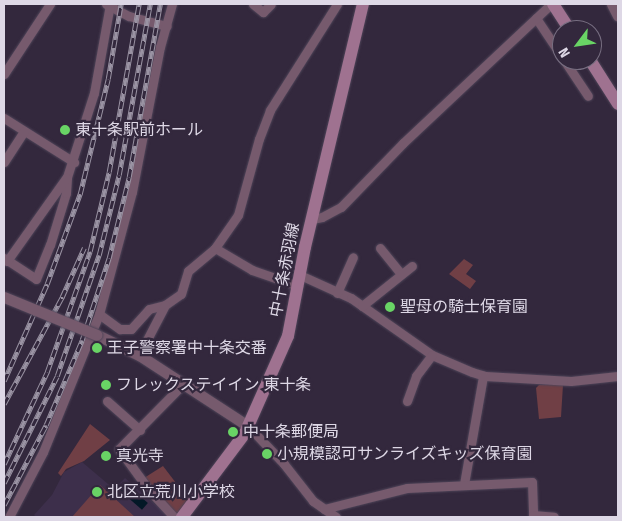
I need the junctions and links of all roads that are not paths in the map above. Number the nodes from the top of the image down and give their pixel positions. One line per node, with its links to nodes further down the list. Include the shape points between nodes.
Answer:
1 (50, 4): 17 (street)
2 (172, 4): 13 (street)
3 (253, 4): 4 (street, via 263,12)
4 (271, 4)
5 (337, 4): 26 (street, via 274,103 259,139 238,215)
6 (363, 4): 25 (main road, 中十条赤羽線)
7 (552, 4): 11 (street); 12 (main road)
8 (612, 4): 10 (street)
9 (108, 5): 13 (street, via 129,16); 23 (street, via 94,93)
10 (618, 16)
11 (536, 18): 14 (street); 25 (street, via 403,143 341,207)
12 (563, 20)
13 (167, 26): 37 (street, via 132,192)
14 (552, 42)
15 (571, 70): 18 (street)
16 (596, 70): 19 (main road)
17 (4, 74)
18 (588, 96)
19 (618, 104)
20 (4, 118): 21 (street)
21 (24, 131): 22 (street); 23 (street)
22 (4, 162)
23 (74, 162): 24 (street)
24 (67, 177): 29 (street); 29 (street, via 66,193 36,279)
25 (312, 219): 32 (main road, 中十条赤羽線)
26 (215, 248): 32 (street, via 252,270); 35 (street, via 188,272 181,294)
27 (380, 248): 31 (street)
28 (353, 257): 33 (street)
29 (5, 259)
30 (412, 266): 31 (street)
31 (401, 274): 36 (street)
32 (299, 281): 33 (street); 45 (main road, 中十条赤羽線, via 288,336)
33 (337, 293): 36 (street)
34 (4, 297): 38 (street, bridge)
35 (165, 306): 37 (street, via 149,309 136,327 128,330 120,329); 38 (street)
36 (362, 306): 39 (street)
37 (99, 314): 49 (street, via 50,437)
38 (138, 355): 42 (street)
39 (432, 355): 40 (street); 44 (street, via 416,376)
40 (483, 376): 41 (street, via 571,381); 47 (street)
41 (618, 376)
42 (184, 383): 45 (street); 46 (street)
43 (107, 401): 46 (street)
44 (407, 401)
45 (248, 426): 48 (street); 51 (main road, 中十条赤羽線)
46 (140, 430): 50 (street, via 120,449 149,490)
47 (464, 484): 48 (street, via 407,488); 53 (street, via 532,482 534,515)
48 (324, 509): 52 (street)
49 (9, 517)
50 (174, 517)
51 (182, 517)
52 (336, 517)
53 (554, 517)

